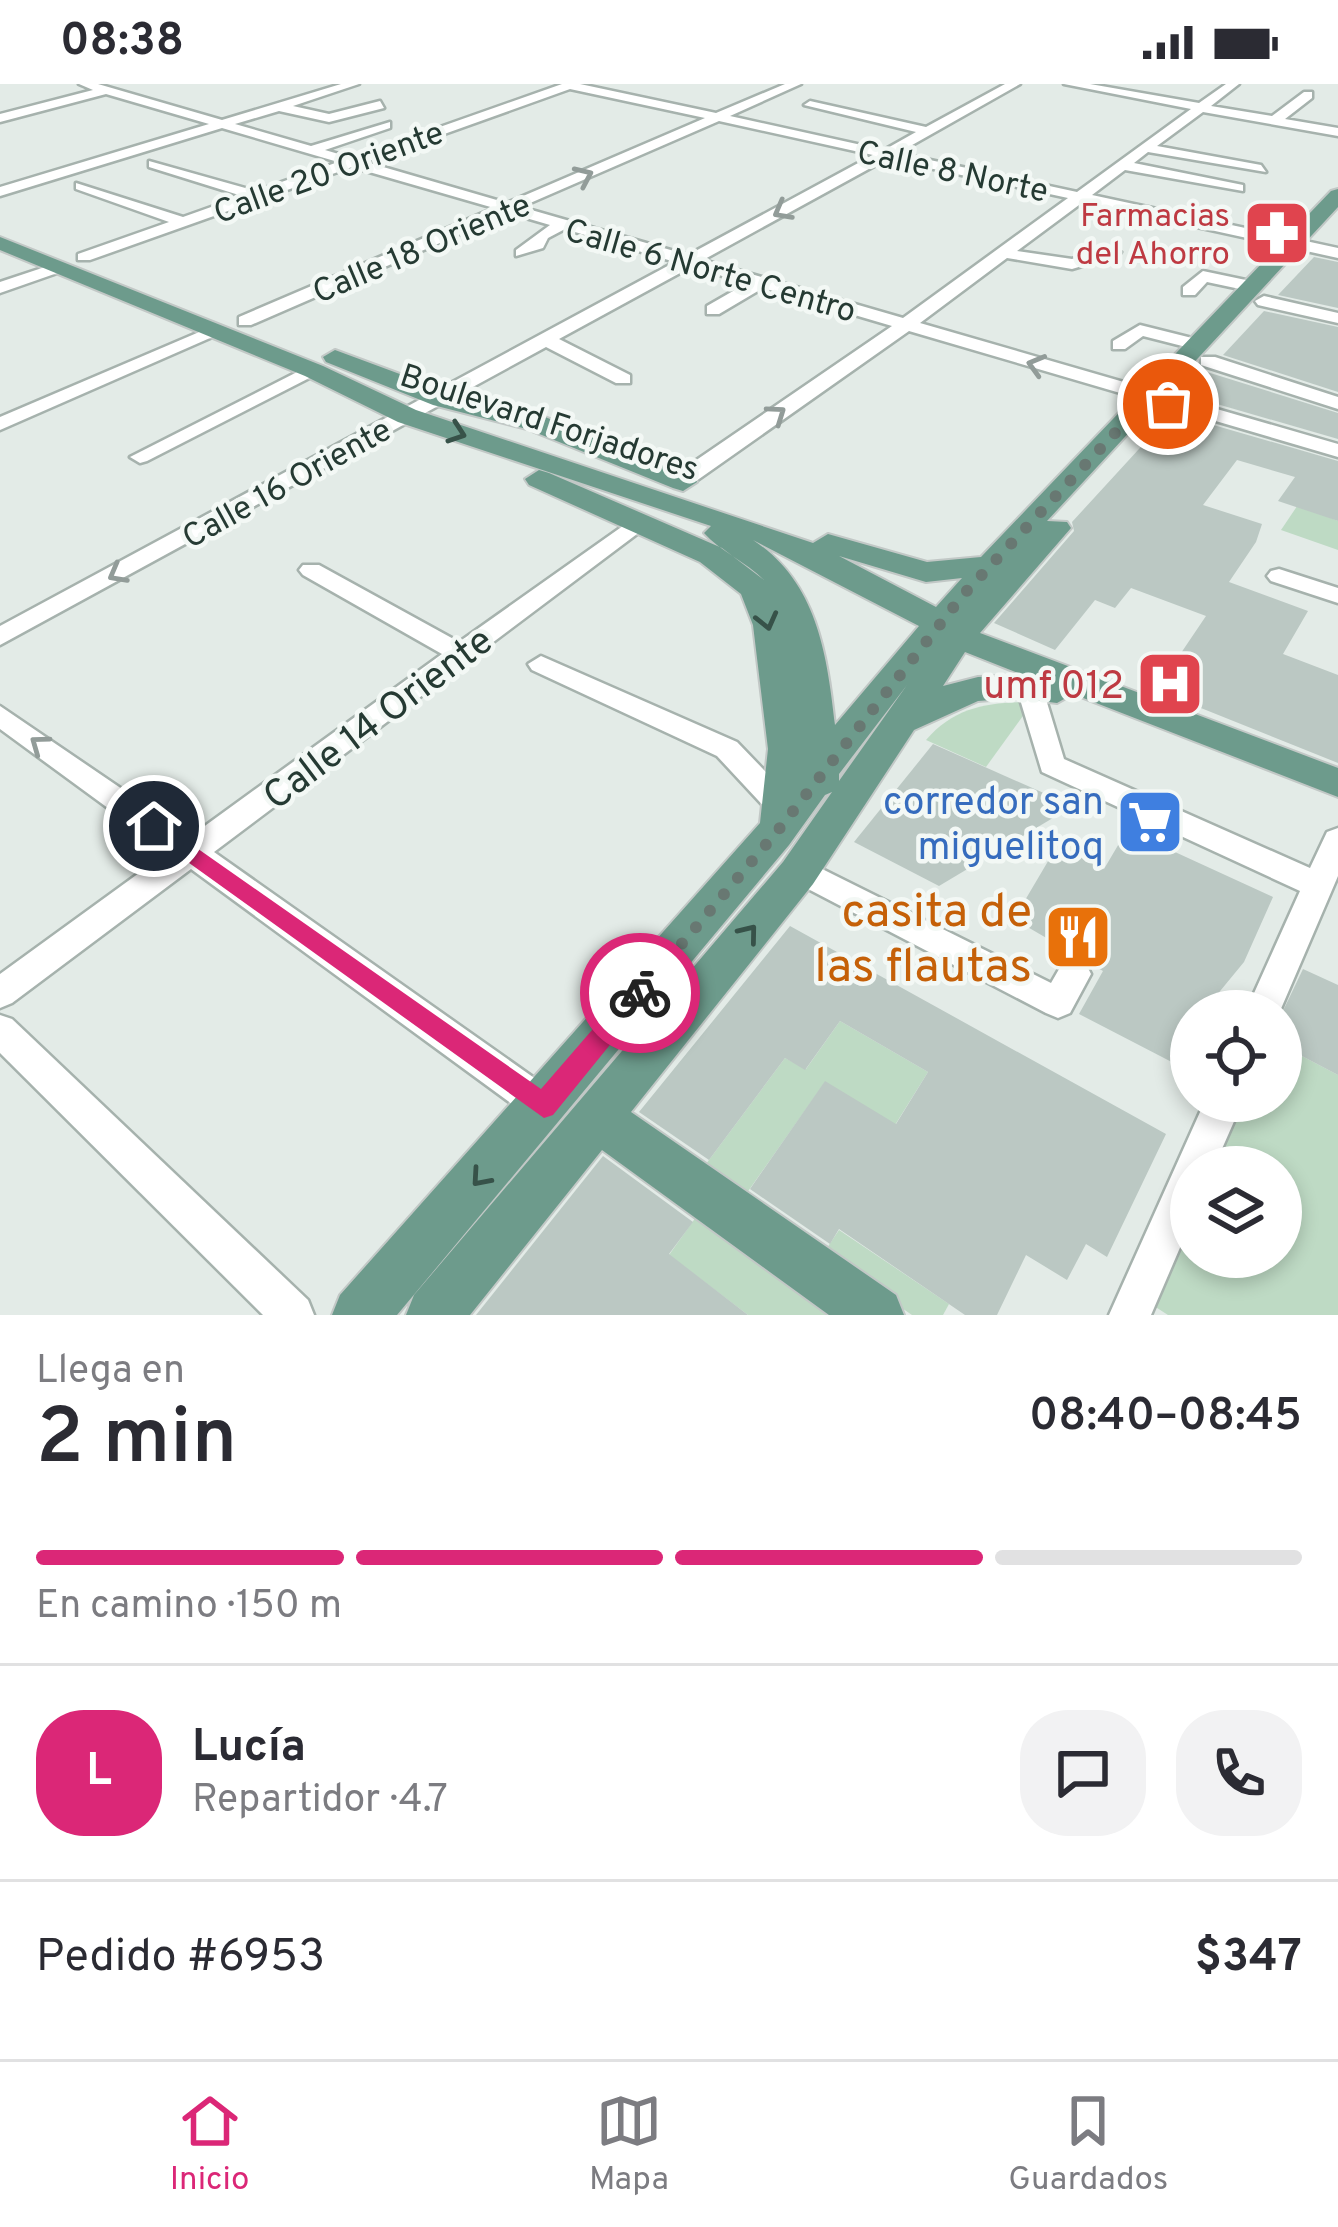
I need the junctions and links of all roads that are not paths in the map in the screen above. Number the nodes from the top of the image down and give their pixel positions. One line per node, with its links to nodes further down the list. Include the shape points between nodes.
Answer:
1 (85, 84): 10 (street, Calle 6 Norte Centro)
2 (129, 84): 10 (street)
3 (353, 84): 14 (street)
4 (515, 84): 12 (street)
5 (795, 84): 23 (street, Calle 18 Oriente)
6 (1014, 84): 30 (street, Calle 16 Oriente)
7 (1070, 84): 19 (street)
8 (1233, 84): 19 (street)
9 (571, 85): 12 (street, Calle 20 Oriente); 23 (street, Calle 8 Norte)
10 (106, 90): 21 (street); 25 (street, Calle 6 Norte Centro)
11 (297, 90): 14 (street)
12 (551, 92): 34 (street, Calle 20 Oriente)
13 (1308, 94): 24 (street)
14 (316, 95): 18 (street)
15 (349, 99): 20 (street)
16 (380, 105): 22 (street)
17 (810, 105): 30 (street)
18 (279, 106): 20 (street); 25 (street)
19 (1202, 107): 24 (street); 31 (street)
20 (302, 113): 22 (street)
21 (0, 118)
22 (329, 118): 28 (street)
23 (714, 118): 33 (street, Calle 8 Norte); 46 (street, Calle 18 Oriente, one-way to 23)
24 (1275, 120): 29 (street)
25 (238, 125): 27 (street); 32 (street, Calle 6 Norte Centro); 42 (street)
26 (386, 125): 32 (street)
27 (273, 130)
28 (300, 130)
29 (1336, 130)
30 (929, 131): 33 (street, Calle 16 Oriente)
31 (1146, 148): 36 (street); 38 (street)
32 (310, 151): 34 (street, Calle 6 Norte Centro)
33 (884, 154): 45 (street, Calle 8 Norte); 57 (street, Calle 16 Oriente, one-way to 57)
34 (351, 163): 44 (street, Calle 20 Oriente); 46 (street, Calle 6 Norte Centro)
35 (154, 164): 44 (street)
36 (1123, 165): 41 (street); 45 (street)
37 (19, 169): 39 (street)
38 (1261, 169)
39 (0, 175)
40 (81, 186): 48 (street)
41 (1238, 188)
42 (0, 192)
43 (1338, 195): 52 (main road)
44 (256, 196): 48 (street, Calle 20 Oriente)
45 (1079, 197): 52 (street, Calle 8 Norte); 53 (street)
46 (510, 210): 50 (street, Calle 6 Norte Centro); 65 (street, Calle 18 Oriente)
47 (1338, 220): 52 (main road)
48 (183, 222): 56 (street, Calle 20 Oriente)
49 (0, 223): 56 (main road, Boulevard Forjadores)
50 (562, 225): 55 (street); 57 (street, Calle 6 Norte Centro)
51 (0, 243): 58 (main road, Boulevard Forjadores)
52 (1316, 248): 62 (main road)
53 (1004, 252): 54 (street, via 1061,266); 66 (street)
54 (1113, 252)
55 (522, 253)
56 (84, 257): 65 (main road, Boulevard Forjadores)
57 (688, 262): 59 (street, Calle 6 Norte Centro); 68 (street, Calle 16 Oriente)
58 (57, 268): 60 (street); 67 (main road, Boulevard Forjadores)
59 (759, 283): 63 (street); 66 (street, Calle 6 Norte Centro)
60 (0, 288)
61 (1190, 291): 62 (street, via 1203,276)
62 (1258, 294): 64 (street); 70 (main road)
63 (713, 310)
64 (1338, 318)
65 (245, 321): 73 (main road, Boulevard Forjadores)
66 (904, 326): 74 (street, Calle 6 Norte Centro, one-way to 66); 81 (street, one-way to 66)
67 (217, 331): 71 (main road, Boulevard Forjadores); 77 (street)
68 (547, 340): 72 (street); 73 (street, Calle 16 Oriente)
69 (1119, 345): 70 (street, via 1140,330)
70 (1203, 353): 74 (main road); 75 (street)
71 (314, 371): 76 (main road, Boulevard Forjadores); 80 (street)
72 (623, 379)
73 (442, 399): 76 (street, Calle 16 Oriente); 78 (main road, Boulevard Forjadores)
74 (1158, 400): 79 (street, Calle 6 Norte Centro); 83 (main road); 87 (main road)
75 (1338, 404)
76 (407, 416): 78 (main road, Boulevard Forjadores, one-way to 78); 88 (street, Calle 16 Oriente, one-way to 88)
77 (0, 424)
78 (502, 432): 81 (main road, via 548,428); 82 (main road, via 516,467)
79 (1338, 451)
80 (140, 457)
81 (681, 481): 83 (main road, via 884,562 940,573)
82 (643, 508): 87 (main road, Boulevard Forjadores, via 786,541); 89 (street, Calle 14 Oriente); 95 (main road, via 744,547 784,585 799,617); 98 (main road, one-way to 98, via 745,578 762,600 787,749)
83 (988, 566): 87 (main road)
84 (311, 571): 89 (street)
85 (1279, 576): 86 (street)
86 (1338, 596)
87 (949, 630): 92 (main road, Boulevard Forjadores); 94 (main road); 95 (main road)
88 (0, 637)
89 (461, 654): 99 (street, Calle 14 Oriente)
90 (541, 664): 98 (street, via 727,749)
91 (1029, 686): 92 (main road); 94 (main road, via 963,692); 100 (street, via 1052,765)
92 (1135, 706): 96 (main road)
93 (0, 716): 99 (street, one-way to 93)
94 (902, 722): 98 (main road)
95 (821, 770): 98 (main road, via 815,820)
96 (1338, 783)
97 (1338, 839): 100 (street)
98 (788, 845): 101 (street, via 1058,1003); 105 (main road); 106 (main road, one-way to 98)
99 (193, 854): 103 (street, Calle 14 Oriente); 105 (street)
100 (1318, 885): 102 (street)
101 (1074, 974)
102 (1272, 990)
103 (0, 994)
104 (0, 1030): 108 (street)
105 (544, 1106): 109 (main road, one-way to 109)
106 (600, 1119): 110 (main road); 111 (main road)
107 (1170, 1224): 112 (street)
108 (292, 1315)
109 (360, 1315)
110 (434, 1315)
111 (876, 1315)
112 (1130, 1315)

